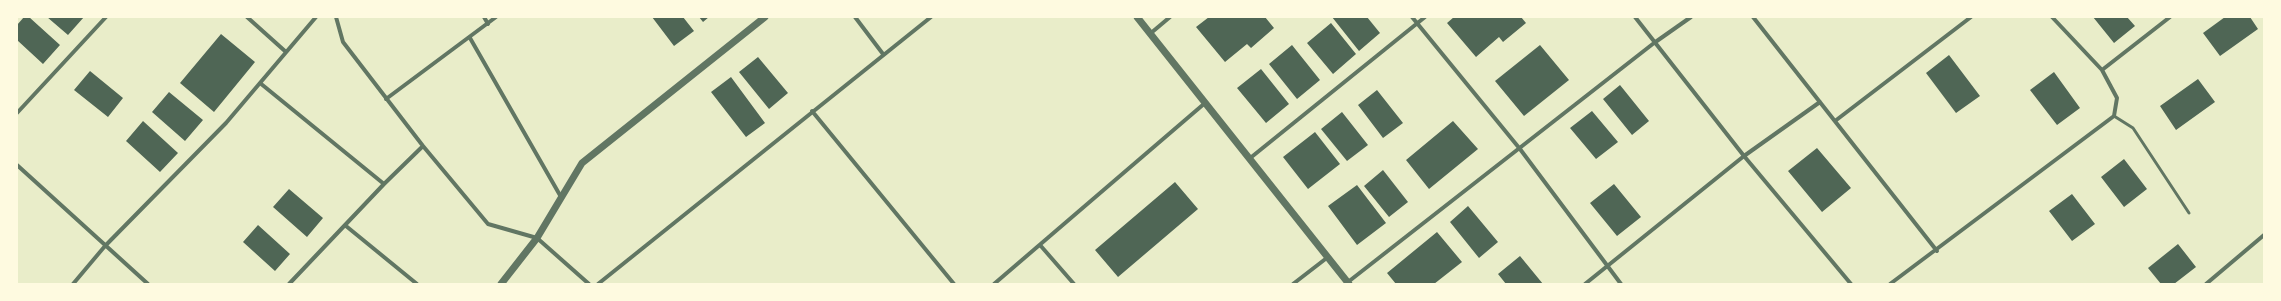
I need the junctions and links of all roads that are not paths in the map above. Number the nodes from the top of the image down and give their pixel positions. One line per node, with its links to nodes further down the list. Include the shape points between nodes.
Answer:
1 (106, 17): 33 (street)
2 (247, 17): 25 (street)
3 (316, 17): 25 (street)
4 (336, 17): 29 (street, via 343,42)
5 (484, 17): 21 (street)
6 (496, 17): 21 (street)
7 (765, 17): 42 (street, via 582,163)
8 (855, 17): 26 (street)
9 (931, 17): 26 (street)
10 (1137, 17): 22 (street)
11 (1170, 17): 22 (street)
12 (1412, 17): 20 (street)
13 (1425, 17): 20 (street)
14 (1635, 17): 24 (street)
15 (1691, 17): 24 (street)
16 (1753, 17): 30 (street)
17 (1972, 17): 35 (street)
18 (2052, 17): 27 (street)
19 (2170, 17): 27 (street)
20 (1418, 23): 37 (street); 39 (street)
21 (488, 24): 23 (street)
22 (1151, 33): 31 (street)
23 (470, 38): 29 (street); 42 (street)
24 (1654, 43): 37 (street); 38 (street)
25 (286, 52): 28 (street)
26 (883, 54): 32 (street)
27 (2102, 70): 34 (street, via 2117,98)
28 (260, 83): 41 (street); 48 (street, via 226,123)
29 (386, 99): 36 (street)
30 (1820, 102): 35 (street); 38 (street)
31 (1205, 103): 39 (street); 47 (street)
32 (812, 111): 59 (street); 60 (street)
33 (17, 113)
34 (2114, 116): 43 (lane, via 2133,128); 49 (street)
35 (1835, 121): 49 (street)
36 (423, 146): 41 (street); 46 (street, via 488,224)
37 (1520, 149): 51 (street); 52 (street)
38 (1744, 156): 51 (street); 66 (street)
39 (1248, 159): 50 (street)
40 (17, 165): 48 (street)
41 (384, 184): 44 (street)
42 (562, 198): 46 (street)
43 (2189, 213)
44 (346, 226): 55 (street); 56 (street)
45 (2264, 235): 68 (street)
46 (536, 238): 57 (street); 58 (street)
47 (1040, 245): 61 (street); 62 (street)
48 (105, 246): 53 (street); 54 (street)
49 (1937, 251): 67 (street)
50 (1328, 257): 52 (street); 63 (street)
51 (1607, 266): 64 (street); 65 (street)
52 (1348, 283)
53 (73, 284)
54 (148, 284)
55 (289, 284)
56 (417, 284)
57 (501, 284)
58 (588, 284)
59 (598, 284)
60 (954, 284)
61 (994, 284)
62 (1074, 284)
63 (1293, 284)
64 (1585, 284)
65 (1621, 284)
66 (1851, 284)
67 (1890, 284)
68 (2206, 284)

